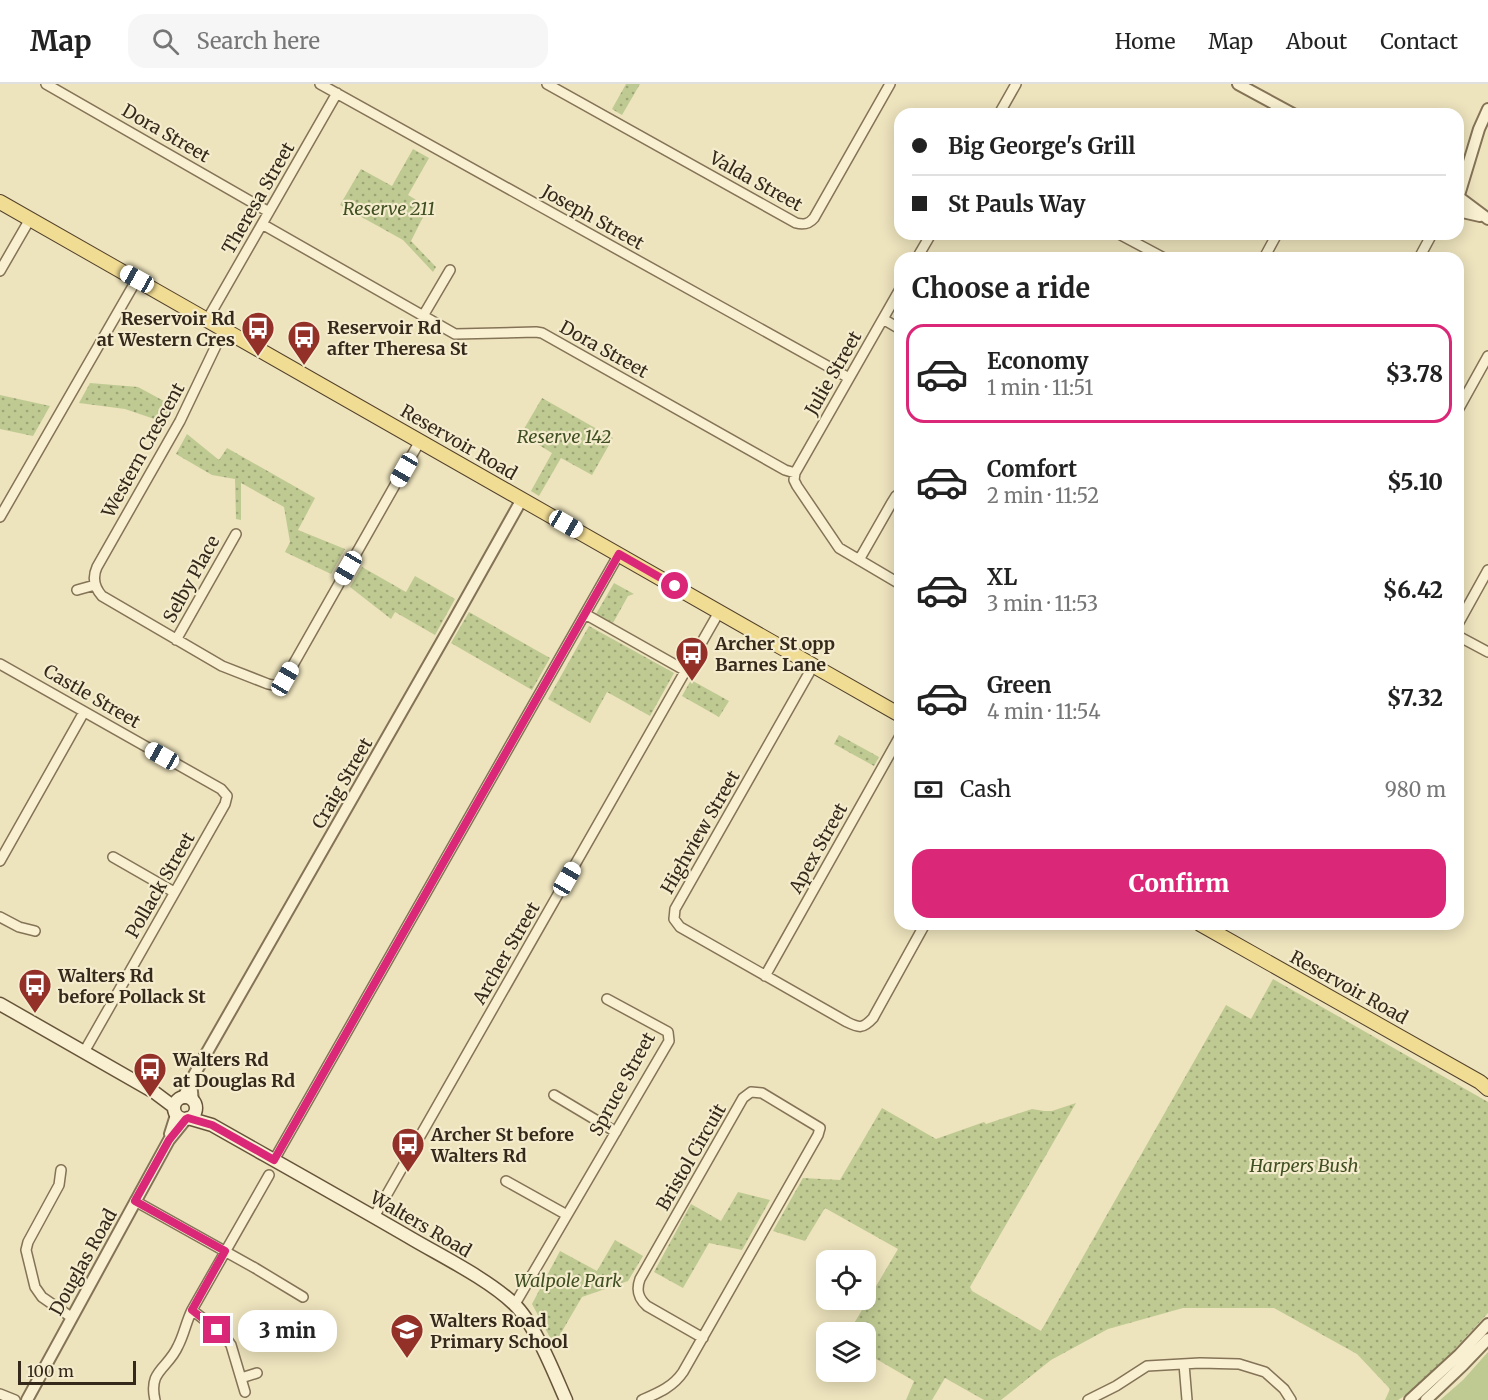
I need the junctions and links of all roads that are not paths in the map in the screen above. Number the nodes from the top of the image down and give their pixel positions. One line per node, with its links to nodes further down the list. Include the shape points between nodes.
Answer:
1 (46, 84): 16 (street, Dora Street)
2 (320, 84): 7 (street, Joseph Street)
3 (547, 84): 4 (street, Valda Street, via 803,224 814,218)
4 (890, 84)
5 (1016, 84): 8 (street)
6 (1238, 84): 9 (street)
7 (337, 93): 16 (street, Theresa Street); 33 (street, Joseph Street)
8 (1002, 108)
9 (1282, 108)
10 (1488, 109): 11 (street)
11 (1470, 159): 12 (street); 13 (street)
12 (1464, 168)
13 (1464, 180)
14 (0, 202): 19 (main road, Reservoir Road)
15 (1464, 202): 18 (street)
16 (269, 212): 20 (street, Theresa Street)
17 (1464, 213): 18 (street)
18 (1485, 218)
19 (30, 219): 24 (street); 25 (main road, Reservoir Road)
20 (262, 224): 27 (street, Dora Street); 29 (street, Theresa Street)
21 (1130, 240): 22 (street)
22 (1153, 252)
23 (450, 270): 27 (street)
24 (0, 271)
25 (137, 279): 29 (main road, Reservoir Road); 39 (street)
26 (894, 300): 28 (street, Julie Street)
27 (423, 316): 36 (street, Dora Street, via 457,334 542,333)
28 (883, 319): 30 (street); 33 (street, Julie Street)
29 (207, 320): 31 (main road, Reservoir Road)
30 (894, 325)
31 (224, 329): 35 (main road, Reservoir Road); 45 (street, Western Crescent, via 180,421 97,567)
32 (1488, 357): 34 (street)
33 (849, 378): 36 (street, Julie Street)
34 (1464, 399)
35 (420, 441): 37 (main road, Reservoir Road); 51 (street, via 281,683 268,684 222,666)
36 (795, 473): 42 (street, via 797,486 837,546)
37 (522, 499): 41 (main road, Reservoir Road); 73 (street, Craig Street, via 194,1075)
38 (894, 499): 42 (street)
39 (0, 517)
40 (236, 534): 51 (street, Selby Place)
41 (619, 554): 47 (main road, Reservoir Road); 49 (street)
42 (859, 561): 44 (street)
43 (1488, 570): 48 (street)
44 (894, 581)
45 (95, 585): 46 (street); 51 (street, via 107,600)
46 (76, 590)
47 (719, 612): 54 (main road, Reservoir Road); 55 (street, Archer Street)
48 (1464, 613)
49 (585, 615): 55 (street); 75 (street)
50 (1464, 639): 52 (street)
51 (176, 640)
52 (1488, 652)
53 (0, 664): 56 (street, Castle Street)
54 (813, 666): 57 (main road, Reservoir Road); 67 (street, Highview Street, via 675,909 674,919 680,927)
55 (686, 671): 81 (street, Archer Street)
56 (84, 712): 59 (street, Castle Street); 61 (street)
57 (894, 712)
58 (894, 747): 67 (street, Apex Street)
59 (227, 796): 62 (street, Pollack Street)
60 (113, 857): 62 (street)
61 (0, 861)
62 (174, 892): 70 (street, Pollack Street)
63 (0, 916): 66 (street)
64 (922, 930): 67 (street, Highview Street, via 873,1018 862,1027 846,1022)
65 (1211, 930): 71 (main road, Reservoir Road)
66 (35, 931)
67 (765, 976)
68 (607, 999): 74 (street, Spruce Street, via 668,1032 669,1041)
69 (0, 1004): 70 (main road, Walters Road)
70 (84, 1052): 73 (main road, Walters Road)
71 (1485, 1085)
72 (554, 1095): 74 (street)
73 (184, 1108): 75 (main road, Walters Road); 79 (street, Douglas Road)
74 (616, 1132): 80 (street, Spruce Street)
75 (274, 1160): 81 (main road, Walters Road)
76 (61, 1170): 86 (street, via 59,1185 26,1250 34,1287)
77 (269, 1175): 82 (street)
78 (506, 1180): 80 (street)
79 (135, 1201): 82 (street); 86 (street, Douglas Road)
80 (567, 1215): 84 (street, Spruce Street)
81 (374, 1217): 84 (main road, Walters Road)
82 (225, 1251): 83 (street); 85 (street)
83 (303, 1297)
84 (515, 1304): 98 (main road, Walters Road, via 537,1338)
85 (192, 1310): 92 (street, via 224,1335); 97 (street, via 179,1345 153,1383)
86 (71, 1317): 96 (street, Douglas Road)
87 (1488, 1324): 103 (street)
88 (703, 1338): 88 (street, Bristol Circuit, via 820,1128 762,1093 751,1092 743,1098 638,1284 640,1298 647,1306); 99 (street, Bristol Circuit, via 677,1381)
89 (1488, 1339): 104 (street)
90 (1184, 1364): 100 (street, via 1147,1366); 101 (street); 102 (street, via 1239,1364 1265,1372)
91 (257, 1373): 92 (street)
92 (241, 1378): 93 (street)
93 (245, 1392)
94 (0, 1394): 95 (street)
95 (15, 1400)
96 (27, 1400)
97 (154, 1400)
98 (566, 1400)
99 (642, 1400)
100 (1088, 1400)
101 (1186, 1400)
102 (1291, 1400)
103 (1410, 1400)
104 (1426, 1400)

